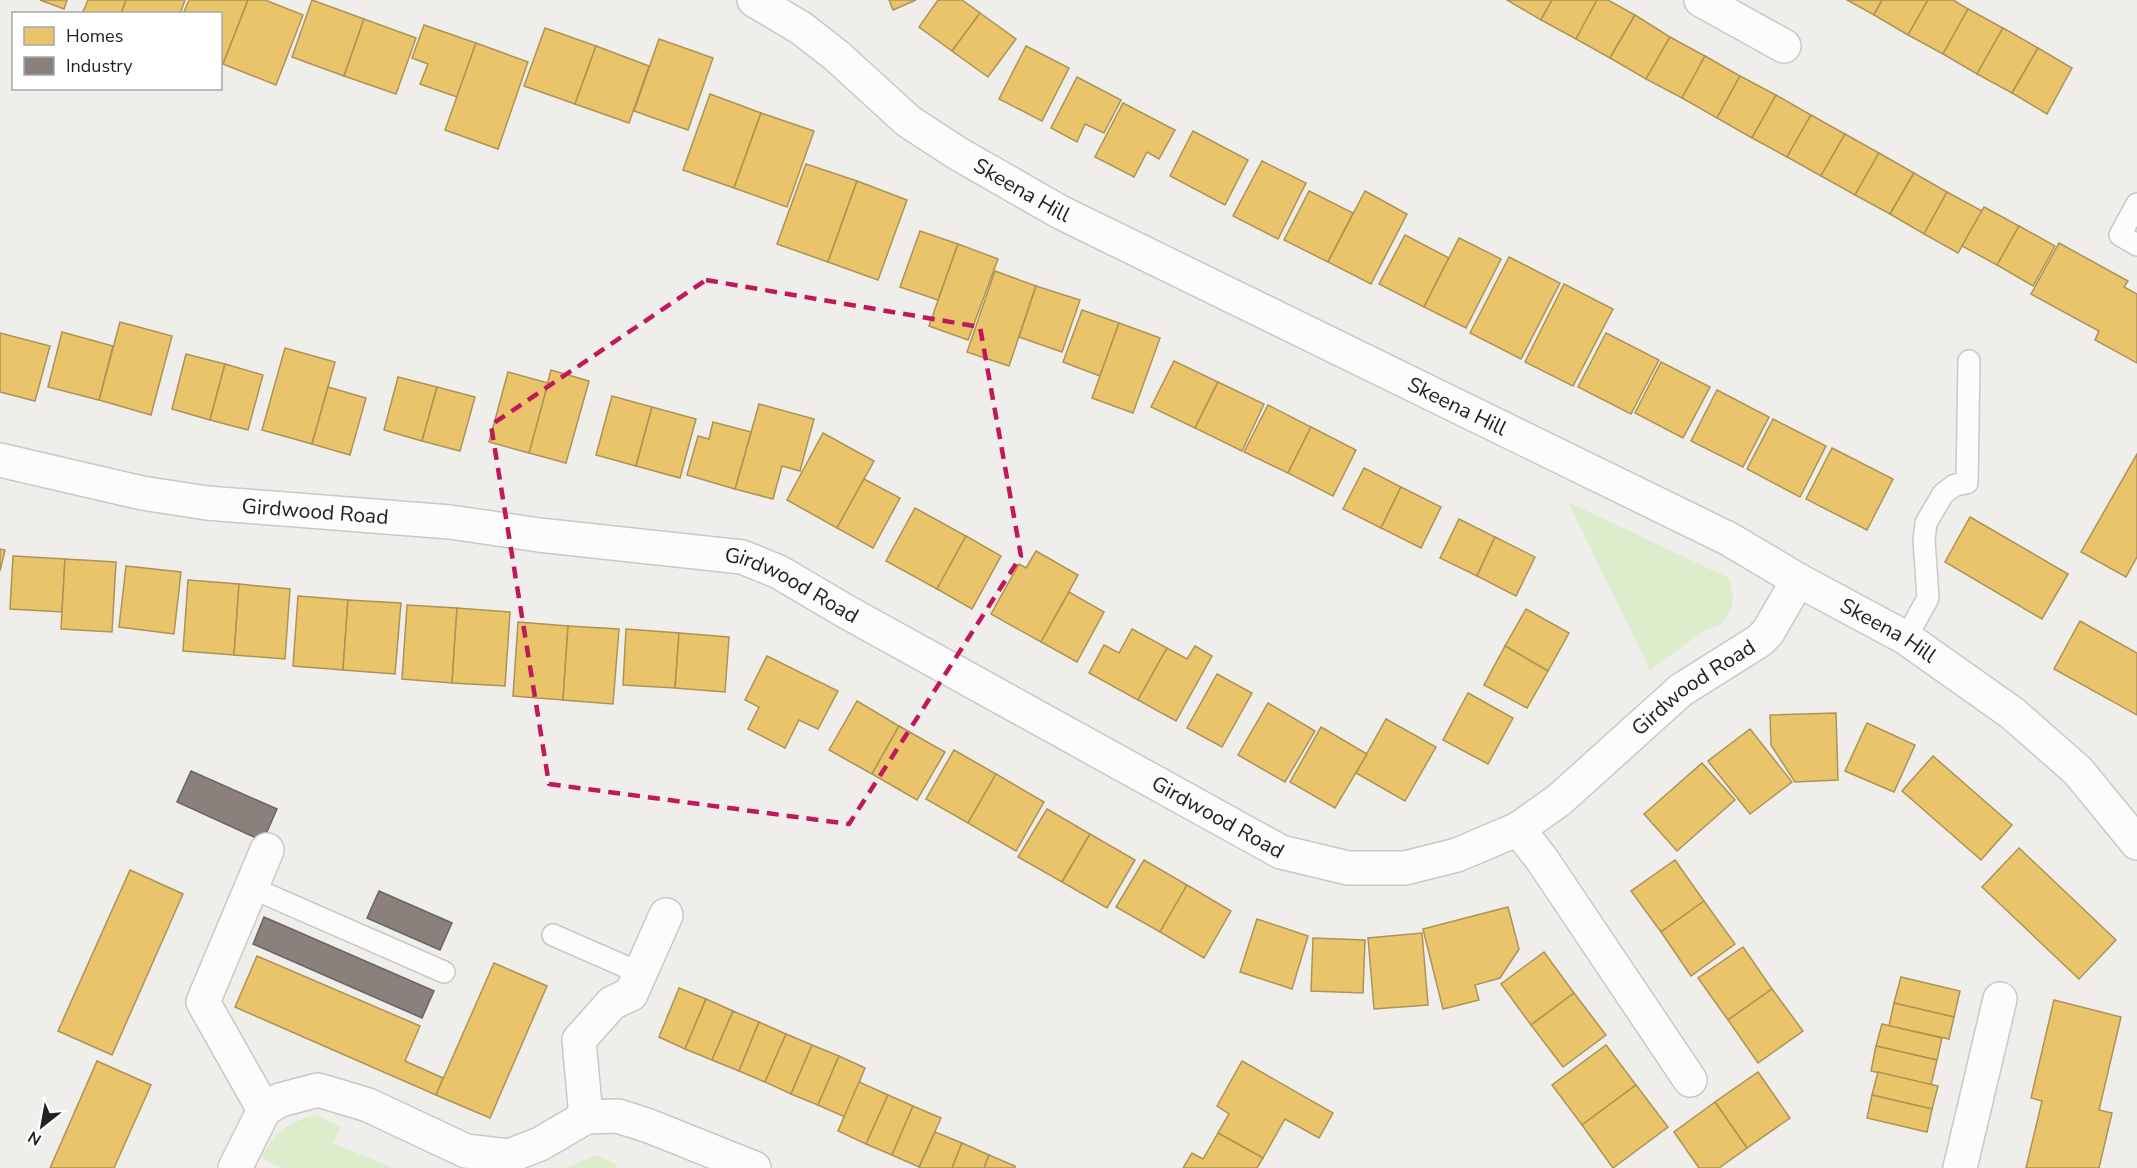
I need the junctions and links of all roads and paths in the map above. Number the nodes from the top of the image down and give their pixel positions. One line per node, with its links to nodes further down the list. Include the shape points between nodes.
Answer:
1 (754, 0): 8 (street, Skeena Hill, via 801,28 837,56 908,121 1060,213 1729,539)
2 (1701, 0): 3 (street)
3 (1784, 46)
4 (2137, 204): 5 (lane, via 2120,235)
5 (2137, 245)
6 (1969, 360): 9 (lane, via 1967,483 1955,485 1943,494 1926,523 1928,598)
7 (0, 460): 10 (street, Girdwood Road, via 131,491 207,503 450,522 742,557 779,572 1281,852 1348,868 1405,868 1457,855)
8 (1798, 580): 9 (street, Skeena Hill); 10 (street, Girdwood Road, via 1759,641 1681,690 1559,800)
9 (1906, 638): 11 (street, Skeena Hill, via 2012,713 2056,750 2094,789)
10 (1518, 829): 19 (street)
11 (2137, 843)
12 (267, 850): 13 (street)
13 (250, 886): 16 (lane); 20 (street, via 203,1002)
14 (666, 915): 17 (street)
15 (553, 935): 17 (lane)
16 (444, 972)
17 (640, 973): 21 (street, via 631,994 612,1003 579,1040)
18 (2000, 999): 24 (street)
19 (1690, 1080)
20 (264, 1110): 21 (street, via 280,1100 318,1090 368,1105 466,1151 509,1156 540,1144); 22 (street)
21 (586, 1117): 23 (street, via 618,1116)
22 (235, 1168)
23 (754, 1168)
24 (1960, 1168)

